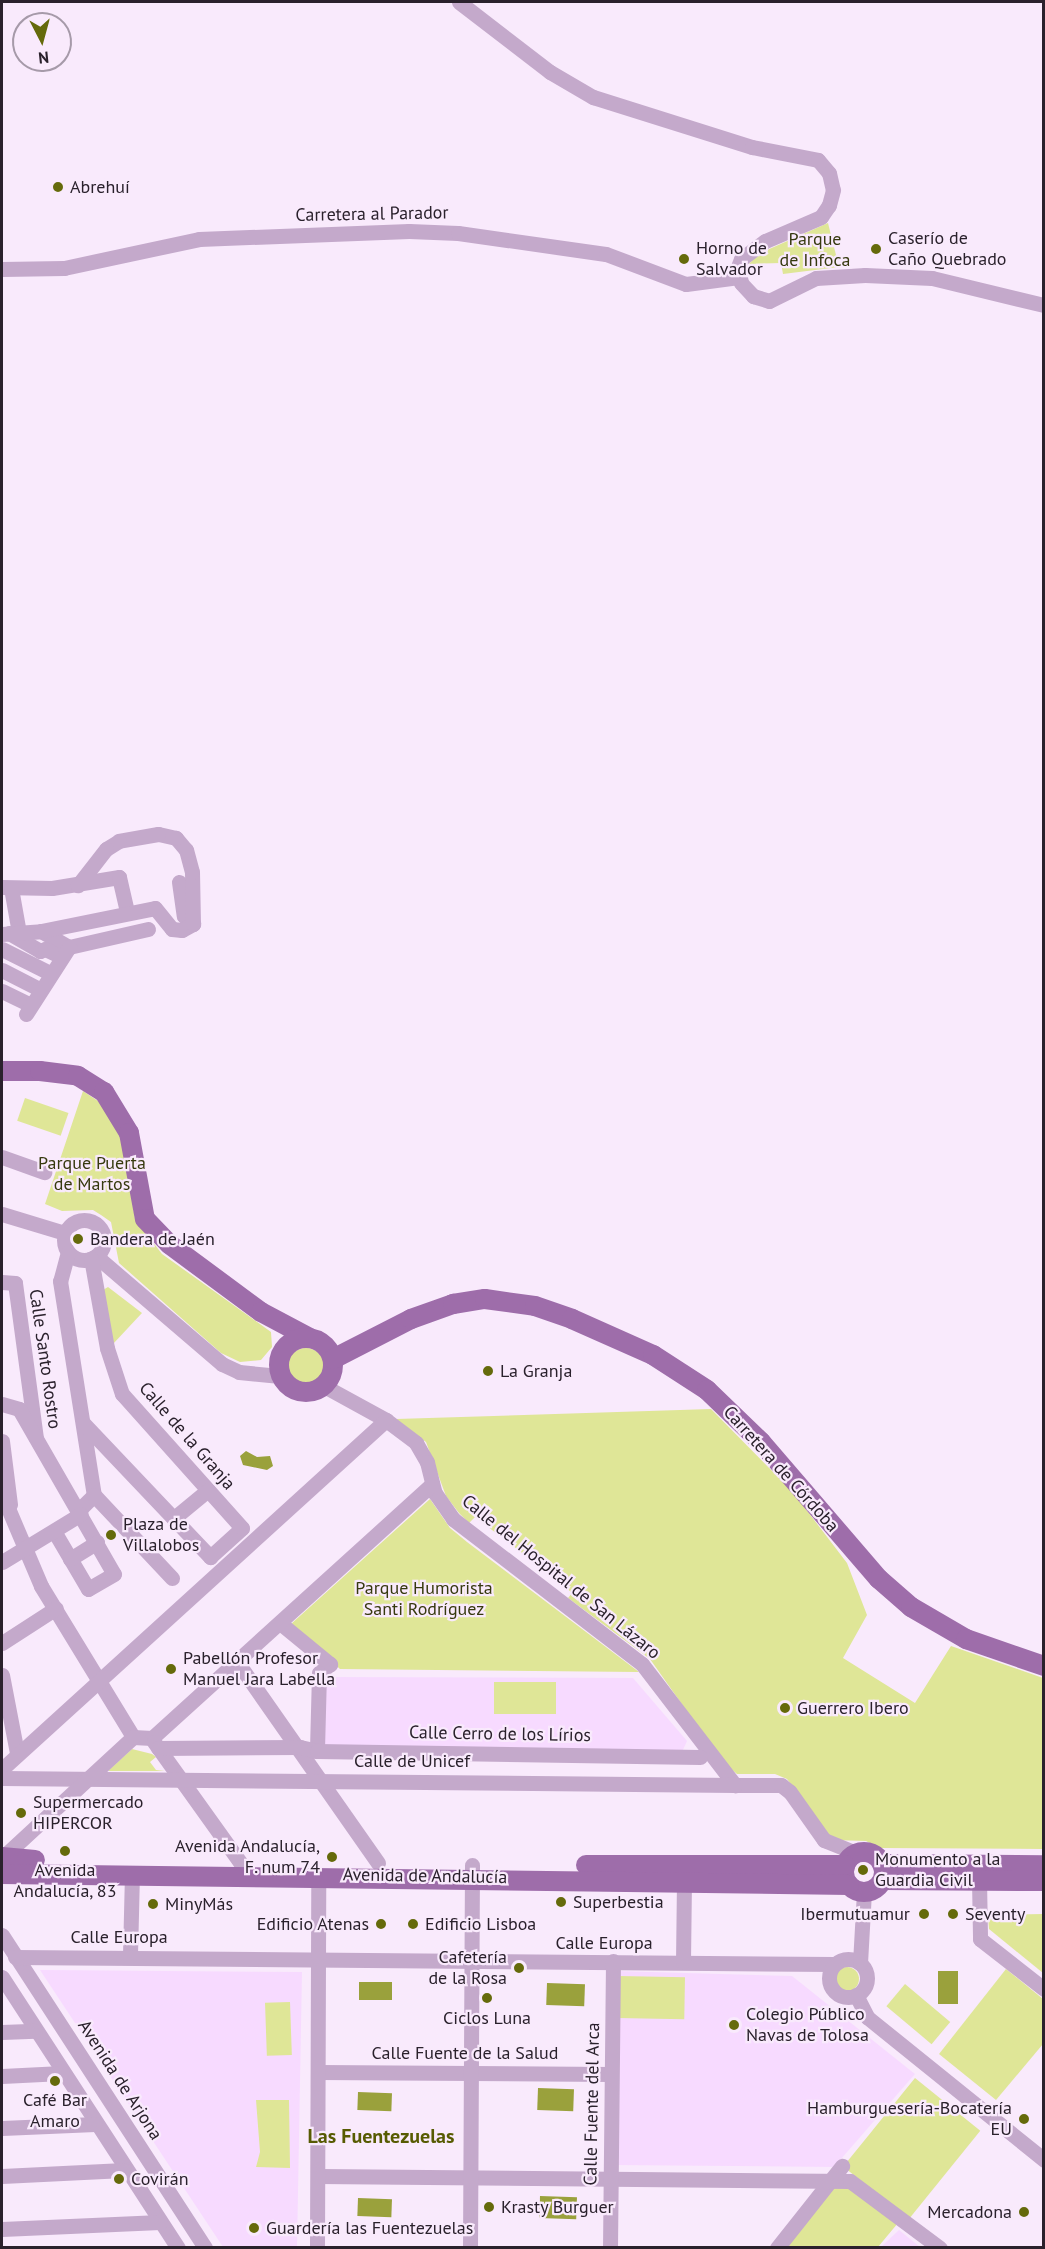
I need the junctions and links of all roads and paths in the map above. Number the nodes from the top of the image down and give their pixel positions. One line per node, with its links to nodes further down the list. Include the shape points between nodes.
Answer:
1 (459, 2): 3 (street, via 550,72 593,97 752,147 818,160 829,173 833,190 821,217 746,253 738,263)
2 (2, 269): 3 (street, Carretera al Parador, via 64,268 199,239 409,231 458,233 606,254 686,284)
3 (739, 277): 4 (street, via 748,292 769,301 816,278 866,275 932,278)
4 (1044, 305)
5 (179, 882): 10 (street, via 184,916)
6 (78, 885): 7 (street); 9 (street, via 119,877); 10 (street, via 106,849 119,841 158,834 176,838 186,850 192,872)
7 (6, 887): 8 (street)
8 (8, 908): 13 (street)
9 (127, 911): 10 (street, via 155,908 172,929 182,930); 12 (street)
10 (193, 924)
11 (148, 929): 15 (street)
12 (41, 932): 13 (street); 15 (street)
13 (10, 933): 15 (street, via 40,951)
14 (2, 949): 17 (street)
15 (64, 952): 17 (street)
16 (2, 970): 18 (street)
17 (50, 973): 18 (street)
18 (39, 989): 19 (street, via 29,1010)
19 (2, 991)
20 (2, 1071): 28 (main road, via 78,1076 104,1092 129,1133 145,1219 169,1244)
21 (2, 1157): 22 (street)
22 (44, 1172)
23 (2, 1214): 24 (street)
24 (65, 1233): 25 (street); 26 (street, via 79,1221 98,1226 103,1244)
25 (68, 1252): 26 (street, via 80,1259); 36 (street, via 60,1281)
26 (93, 1257): 32 (street, via 222,1365 239,1372); 40 (street, Calle de la Granja, via 107,1348 122,1394)
27 (8, 1283): 38 (street, Calle Santo Rostro)
28 (268, 1317): 29 (main road); 30 (main road, via 280,1337)
29 (310, 1338): 30 (main road, via 294,1340); 31 (main road, via 325,1345)
30 (282, 1350): 32 (main road)
31 (333, 1359): 33 (main road, via 334,1369); 56 (main road, Carretera de Córdoba, via 411,1318 453,1304 485,1299 535,1306 572,1319 653,1355 707,1390 761,1442 879,1579 911,1607 966,1639)
32 (280, 1376): 33 (main road, via 300,1392)
33 (324, 1386): 35 (street, Calle del Hospital de San Lázaro)
34 (2, 1404): 38 (street, Calle Santo Rostro, via 19,1409)
35 (386, 1420): 39 (street, Calle del Hospital de San Lázaro, via 423,1452); 58 (street)
36 (83, 1423): 42 (street); 44 (street)
37 (2, 1441): 45 (street)
38 (36, 1441): 43 (street, Calle Santo Rostro)
39 (432, 1484): 53 (street); 66 (street, Calle del Hospital de San Lázaro, via 453,1519 642,1664)
40 (207, 1490): 44 (street); 44 (street, Calle de la Granja, via 242,1528 210,1557)
41 (2, 1494): 45 (street)
42 (94, 1495): 43 (street); 51 (street)
43 (80, 1512): 46 (street); 47 (street, Calle Santo Rostro)
44 (174, 1518)
45 (12, 1519): 48 (street)
46 (54, 1531): 48 (street); 49 (street)
47 (97, 1542): 49 (street); 49 (street, Calle Santo Rostro, via 114,1574 88,1589)
48 (24, 1548): 50 (street); 52 (street)
49 (70, 1559)
50 (2, 1562)
51 (172, 1578)
52 (56, 1608): 54 (street); 58 (street)
53 (280, 1623): 55 (street); 62 (street, via 330,1664 319,1673)
54 (2, 1643)
55 (238, 1663): 60 (street); 61 (street)
56 (1044, 1666)
57 (2, 1675): 64 (street)
58 (99, 1680): 59 (street); 64 (street)
59 (133, 1737): 60 (street, Calle Cerro de los Lírios); 69 (street)
60 (155, 1743): 61 (street, Calle Cerro de los Lírios); 71 (street)
61 (300, 1747): 62 (street, Calle Cerro de los Lírios); 72 (street)
62 (317, 1751): 63 (street, Calle Cerro de los Lírios)
63 (387, 1752): 65 (street, Calle Cerro de los Lírios); 70 (street)
64 (17, 1753): 67 (street)
65 (564, 1754): 66 (street, Calle Cerro de los Lírios); 73 (street)
66 (704, 1755): 74 (street, via 704,1772); 75 (street, Calle del Hospital de San Lázaro)
67 (2, 1769)
68 (2, 1778): 69 (street, Calle de Unicef)
69 (88, 1779): 71 (street, Calle de Unicef); 79 (street)
70 (386, 1780): 72 (street, Calle de Unicef); 73 (street, Calle de Unicef)
71 (181, 1781): 72 (street, Calle de Unicef); 77 (street)
72 (324, 1781): 78 (street)
73 (563, 1781): 74 (street, Calle de Unicef)
74 (683, 1781): 75 (street, Calle de Unicef)
75 (735, 1785): 76 (street, via 781,1785 824,1840)
76 (851, 1859): 81 (main road, Avenida de Andalucía); 82 (main road, via 874,1855); 89 (main road)
77 (240, 1862): 78 (main road, Avenida de Andalucía); 79 (main road, Avenida de Andalucía)
78 (378, 1863): 81 (main road, Avenida de Andalucía)
79 (5, 1865): 83 (main road, Avenida de Andalucía); 88 (street)
80 (1044, 1865): 82 (main road)
81 (471, 1871): 84 (main road, Avenida de Andalucía); 86 (main road, Avenida de Andalucía); 97 (street)
82 (882, 1872): 85 (main road); 89 (main road, via 875,1889)
83 (132, 1873): 84 (main road, Avenida de Andalucía); 91 (street)
84 (318, 1875): 93 (street)
85 (979, 1879): 87 (main road); 100 (street, via 980,1939)
86 (684, 1880): 89 (main road, Avenida de Andalucía); 95 (street)
87 (1044, 1881)
88 (2, 1888)
89 (856, 1888): 96 (street)
90 (2, 1935): 92 (street, Avenida de Arjona)
91 (130, 1955): 92 (street, Calle Europa); 93 (street, Calle Europa)
92 (15, 1957): 122 (street, Avenida de Arjona)
93 (320, 1958): 97 (street, Calle Europa); 104 (street)
94 (613, 1961): 95 (street, Calle Europa); 97 (street, Calle Europa); 107 (street, Calle Fuente del Arca)
95 (683, 1962): 98 (street, Calle Europa)
96 (860, 1963): 98 (street, via 844,1959); 101 (street, via 867,1980)
97 (470, 1964): 106 (street)
98 (834, 1964): 101 (street, via 828,1975 830,1987 845,1997)
99 (2, 1977): 102 (street)
100 (1044, 1989)
101 (856, 1995): 111 (street, via 867,2017)
102 (35, 2031): 103 (street); 105 (street)
103 (2, 2032)
104 (318, 2072): 106 (street, Calle Fuente de la Salud); 115 (street)
105 (62, 2073): 108 (street); 109 (street)
106 (470, 2073): 107 (street, Calle Fuente de la Salud); 116 (street)
107 (611, 2074): 117 (street, Calle Fuente del Arca)
108 (2, 2076)
109 (95, 2124): 110 (street); 113 (street)
110 (2, 2128)
111 (1044, 2160)
112 (842, 2166): 118 (street)
113 (124, 2170): 114 (street); 119 (street)
114 (2, 2176)
115 (318, 2176): 116 (street); 123 (street)
116 (471, 2176): 117 (street); 124 (street)
117 (611, 2178): 118 (street); 125 (street, Calle Fuente del Arca)
118 (830, 2180): 126 (street); 127 (street, via 850,2181)
119 (160, 2222): 120 (street); 121 (street)
120 (2, 2229)
121 (178, 2247)
122 (205, 2247)
123 (317, 2247)
124 (470, 2247)
125 (610, 2247)
126 (777, 2247)
127 (940, 2247)

